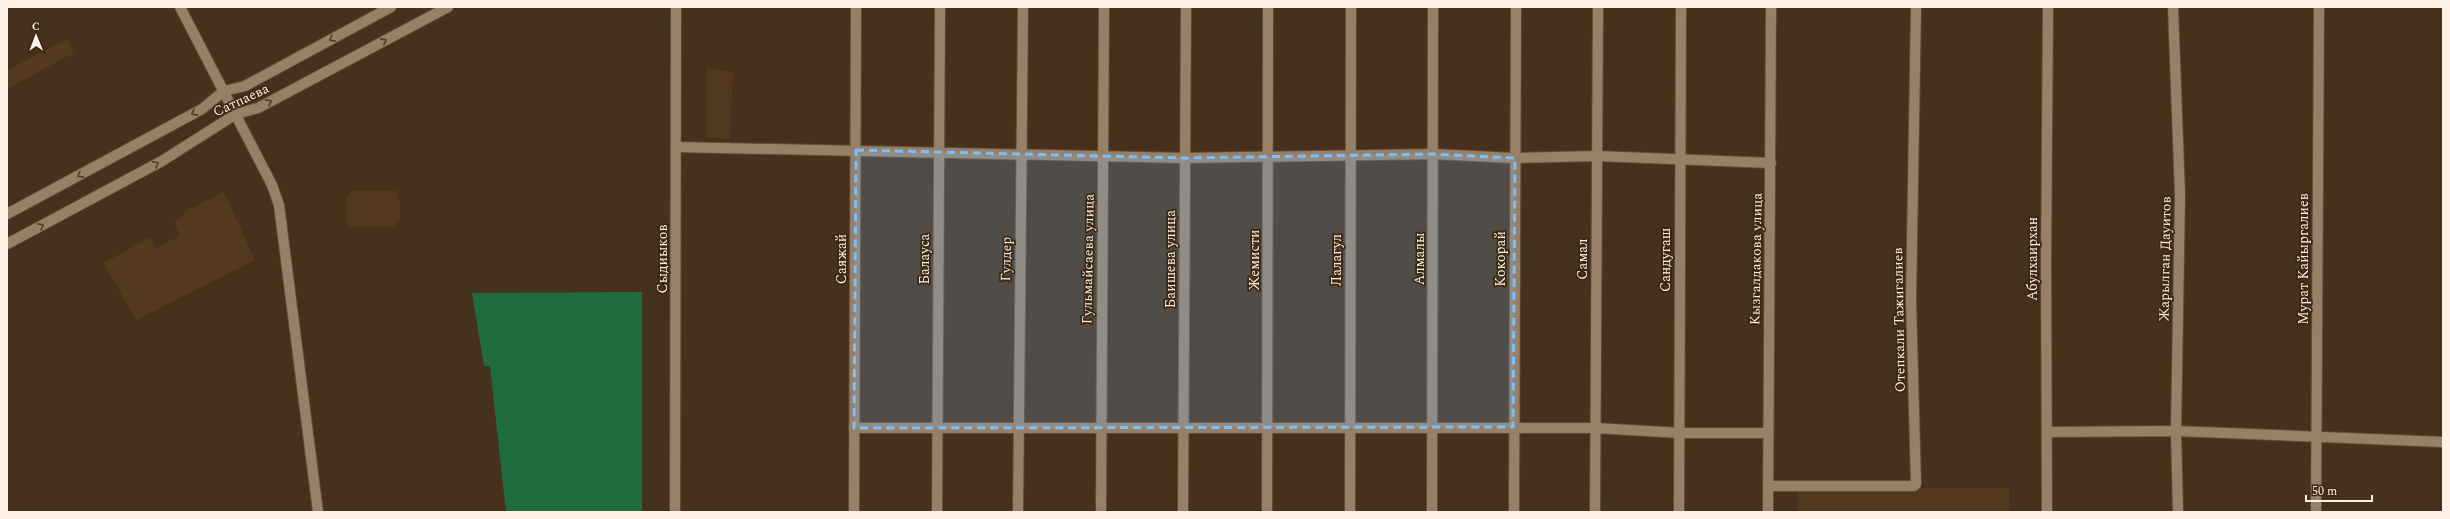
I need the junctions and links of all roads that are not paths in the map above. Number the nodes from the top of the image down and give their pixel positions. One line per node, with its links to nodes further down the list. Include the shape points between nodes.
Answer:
1 (180, 7): 21 (street)
2 (391, 7): 21 (street, Сатпаева, one-way to 21, via 245,86)
3 (448, 7): 22 (street, Сатпаева, one-way to 3, via 258,108)
4 (676, 7): 23 (street, Сыдиыков)
5 (856, 7): 24 (street, Саяжай)
6 (940, 7): 25 (street, Балауса)
7 (1023, 7): 27 (street, Гулдер)
8 (1104, 7): 28 (street, Гульмайсаева улица)
9 (1186, 7): 31 (street, Баишева улица)
10 (1268, 7): 32 (street, Жемисти)
11 (1350, 7): 29 (street, Лалагул)
12 (1433, 7): 26 (street, Алмалы)
13 (1516, 7): 33 (street, Кокорай)
14 (1598, 7): 30 (street, Самал)
15 (1681, 7): 34 (street, Сандугаш)
16 (1771, 7): 35 (street, Кызгалдакова улица)
17 (1916, 7): 54 (street, Отепкали Тажигалиев, via 1911,300 1916,484)
18 (2048, 7): 49 (street, Абулхаирхан)
19 (2173, 7): 48 (street, Жарылган Дауитов, via 2180,196)
20 (2318, 7): 52 (street, Мурат Кайыргалиев)
21 (224, 91): 22 (street); 36 (street, Сатпаева, one-way to 36, via 202,109)
22 (236, 114): 37 (street, Сатпаева, one-way to 22, via 162,161); 55 (street, via 272,185 279,206)
23 (676, 147): 24 (street); 56 (street, Сыдиыков)
24 (856, 150): 25 (street); 44 (street, Саяжай)
25 (939, 152): 27 (street); 45 (street, Балауса)
26 (1433, 154): 29 (street); 33 (street); 42 (street, Алмалы)
27 (1022, 155): 28 (street); 47 (street, Гулдер)
28 (1103, 155): 31 (street); 38 (street, Гульмайсаева улица)
29 (1349, 155): 32 (street); 41 (street, Лалагул)
30 (1597, 156): 33 (street); 34 (street); 46 (street, Самал)
31 (1185, 158): 32 (street); 39 (street, Баишева улица)
32 (1269, 158): 40 (street, Жемисти)
33 (1515, 158): 43 (street, Кокорай)
34 (1679, 158): 35 (street); 50 (street, Сандугаш)
35 (1771, 163): 51 (street, Кызгалдакова улица)
36 (7, 214)
37 (7, 244)
38 (1100, 427): 39 (street); 47 (street); 60 (street, Гульмайсаева улица)
39 (1183, 427): 40 (street); 61 (street, Баишева улица)
40 (1269, 427): 41 (street); 62 (street, Жемисти)
41 (1350, 427): 42 (street); 63 (street, Лалагул)
42 (1432, 427): 43 (street); 64 (street, Алмалы)
43 (1513, 427): 46 (street); 65 (street, Кокорай)
44 (854, 428): 45 (street); 57 (street, Саяжай)
45 (937, 428): 47 (street); 58 (street, Балауса)
46 (1595, 428): 50 (street); 66 (street, Самал)
47 (1018, 429): 59 (street, Гулдер)
48 (2176, 431): 49 (street); 52 (street); 70 (street, Жарылган Дауитов)
49 (2047, 432): 69 (street, Абулхаирхан)
50 (1681, 433): 51 (street); 67 (street, Сандугаш)
51 (1768, 433): 54 (street, Кызгалдакова улица)
52 (2316, 438): 53 (street); 71 (street, Мурат Кайыргалиев)
53 (2443, 442)
54 (1768, 486): 68 (street, Кызгалдакова улица)
55 (318, 512)
56 (675, 512)
57 (854, 512)
58 (937, 512)
59 (1018, 512)
60 (1101, 512)
61 (1183, 512)
62 (1267, 512)
63 (1350, 512)
64 (1432, 512)
65 (1514, 512)
66 (1595, 512)
67 (1679, 512)
68 (1768, 512)
69 (2047, 512)
70 (2178, 512)
71 (2316, 512)

